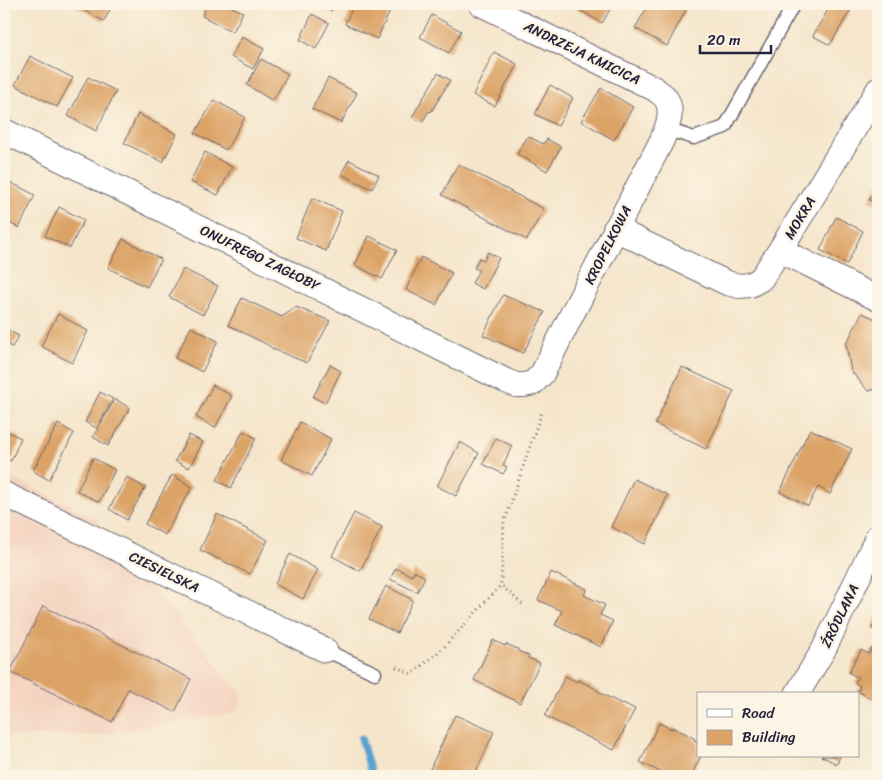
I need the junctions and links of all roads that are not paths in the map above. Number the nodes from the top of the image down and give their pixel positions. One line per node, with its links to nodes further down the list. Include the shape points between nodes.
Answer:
1 (481, 4): 3 (street, ANDRZEJA KMICICA)
2 (794, 4): 5 (lane, via 726,127 694,138)
3 (655, 89): 5 (street, KROPELKOWA, via 669,106)
4 (878, 90): 8 (street, MOKRA)
5 (666, 129): 7 (street, KROPELKOWA)
6 (4, 130): 10 (street, ONUFREGO ZAGŁOBY)
7 (616, 229): 8 (street, MOKRA, via 738,286 750,285 761,279); 10 (street, KROPELKOWA, via 542,374 533,383)
8 (780, 250): 9 (street)
9 (878, 299)
10 (516, 385)
11 (4, 494): 13 (street, CIESIELSKA)
12 (878, 536): 15 (street, ŹRÓDLANA, via 824,649)
13 (325, 650): 14 (lane)
14 (375, 673)
15 (798, 692)

